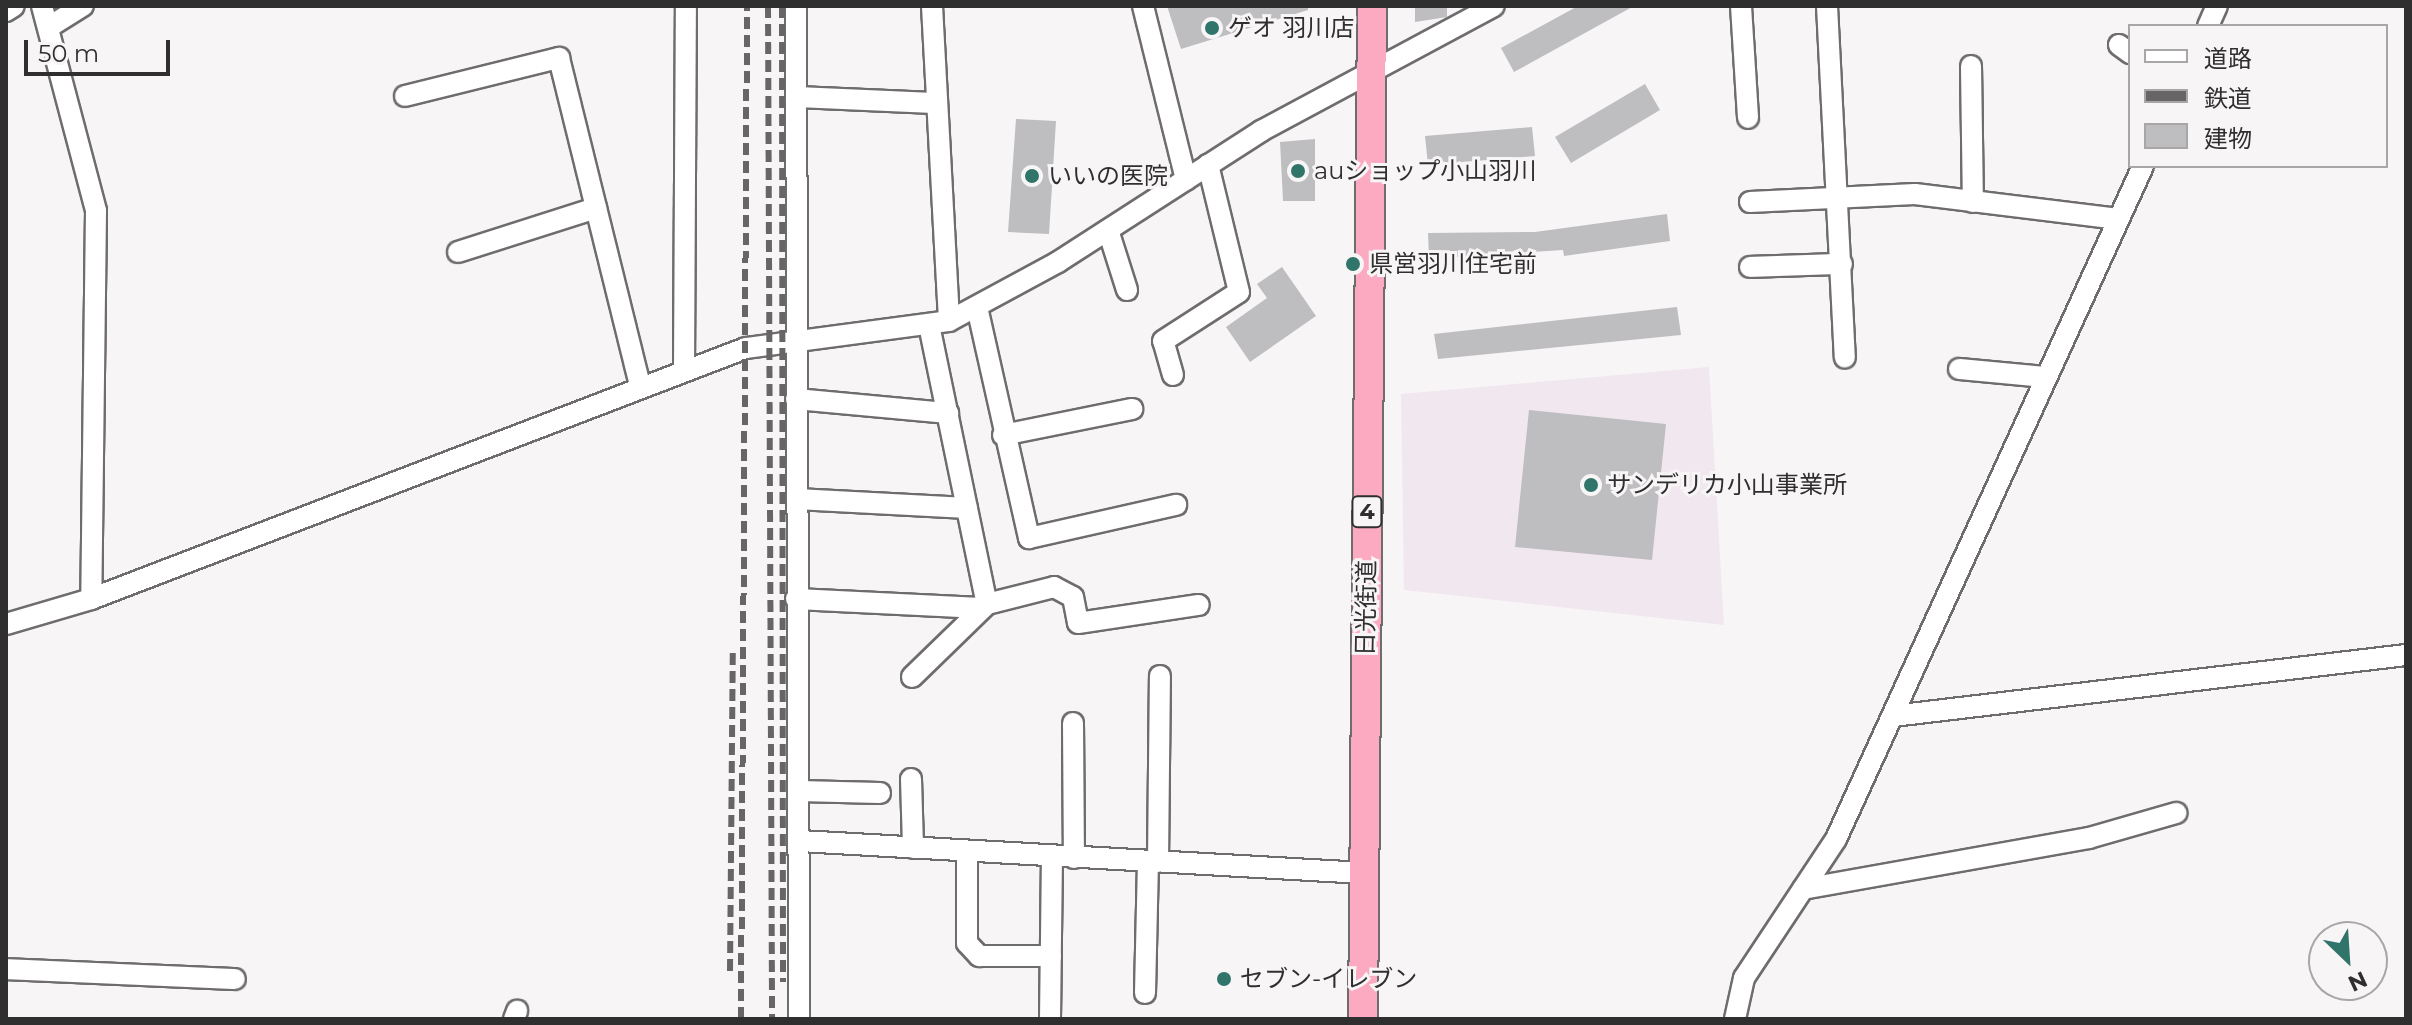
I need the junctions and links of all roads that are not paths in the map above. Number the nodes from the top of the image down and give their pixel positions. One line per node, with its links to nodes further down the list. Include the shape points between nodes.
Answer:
1 (14, 6): 12 (street)
2 (42, 6): 13 (street)
3 (83, 6): 13 (street)
4 (686, 6): 37 (street)
5 (796, 6): 17 (street)
6 (932, 6): 18 (street)
7 (1143, 6): 22 (street)
8 (1372, 6): 15 (highway, 日光街道 / 4)
9 (1494, 6): 15 (street)
10 (1741, 6): 19 (street)
11 (1827, 6): 24 (street)
12 (6, 11)
13 (49, 27): 49 (street, via 96,211)
14 (1971, 66): 25 (street)
15 (1371, 73): 20 (street); 69 (highway, 日光街道 / 4)
16 (405, 96): 26 (street, via 559,58)
17 (796, 97): 18 (street); 35 (street)
18 (935, 103): 34 (street)
19 (1748, 118)
20 (1208, 165): 22 (street); 39 (street, via 1239,292 1163,341)
21 (2142, 168): 27 (street)
22 (1186, 180): 28 (street)
23 (1750, 202): 24 (street)
24 (1842, 202): 25 (street, via 1915,194); 30 (street)
25 (1973, 202): 27 (street)
26 (596, 208): 29 (street); 41 (street)
27 (2118, 219): 40 (street)
28 (1108, 230): 32 (street); 33 (street)
29 (458, 252)
30 (1842, 264): 31 (street); 36 (street)
31 (1750, 267)
32 (1127, 290)
33 (977, 307): 34 (street); 45 (street)
34 (939, 323): 35 (street); 44 (street)
35 (796, 341): 37 (street); 42 (street)
36 (1845, 358)
37 (684, 369): 41 (street)
38 (1959, 369): 40 (street)
39 (1173, 375)
40 (2046, 377): 57 (street)
41 (640, 386): 49 (street)
42 (796, 399): 44 (street); 46 (street)
43 (1132, 409): 45 (street)
44 (948, 413): 48 (street)
45 (1003, 435): 47 (street, via 1029,538)
46 (797, 499): 48 (street); 50 (street)
47 (1176, 505)
48 (967, 508): 52 (street)
49 (91, 599): 53 (street)
50 (796, 599): 52 (street); 60 (street)
51 (1199, 605): 52 (street, via 1078,623 1073,597 1054,587)
52 (984, 606): 56 (street)
53 (6, 624)
54 (2406, 655): 57 (street)
55 (1160, 676): 68 (street)
56 (912, 677)
57 (1893, 716): 70 (street, via 1836,839)
58 (1073, 723): 67 (street)
59 (911, 779): 64 (street)
60 (799, 791): 61 (street); 63 (street)
61 (880, 793)
62 (2176, 813): 70 (street, via 2089,838)
63 (800, 841): 64 (street); 75 (street)
64 (913, 848): 65 (street)
65 (967, 851): 66 (street); 71 (street, via 967,943 979,956)
66 (1052, 857): 67 (street); 71 (street)
67 (1074, 858): 68 (street)
68 (1153, 862): 69 (street); 74 (street)
69 (1364, 873): 77 (highway, 日光街道 / 4)
70 (1803, 889): 78 (street, via 1744,978)
71 (1051, 956): 76 (street)
72 (6, 969): 73 (street)
73 (235, 979)
74 (1145, 993)
75 (799, 1019)
76 (1050, 1019)
77 (1363, 1019)
78 (1735, 1019)

